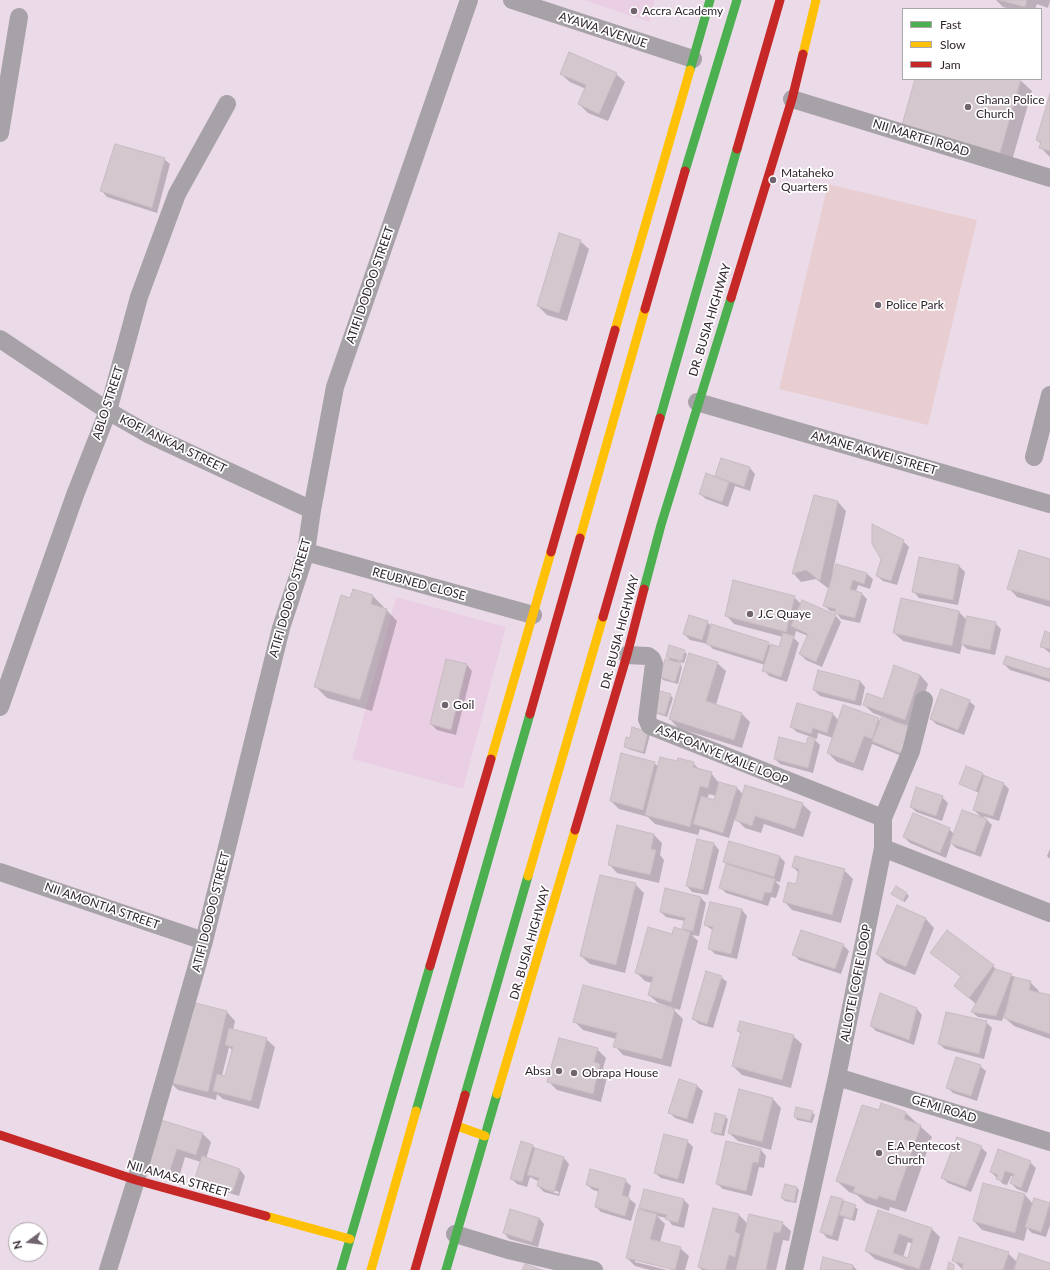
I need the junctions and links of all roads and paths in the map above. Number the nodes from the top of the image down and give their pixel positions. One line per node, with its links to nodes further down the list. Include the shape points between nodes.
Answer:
1 (469, 0): 19 (street, ATIFI DODOO STREET, via 335,387)
2 (512, 0): 8 (street, AYAWA AVENUE)
3 (710, 0): 8 (main road)
4 (736, 0): 40 (main road, via 676,200)
5 (780, 0): 31 (main road, DR. BUSIA HIGHWAY)
6 (816, 0): 9 (main road, DR. BUSIA HIGHWAY)
7 (19, 17): 11 (street)
8 (693, 59): 21 (main road)
9 (792, 99): 12 (street, NII MARTEI ROAD); 15 (main road, DR. BUSIA HIGHWAY)
10 (227, 104): 16 (street, ABLO STREET, via 177,194 139,297)
11 (0, 133)
12 (1050, 178)
13 (0, 339): 16 (street, KOFI ANKAA STREET)
14 (1050, 396): 17 (street)
15 (697, 402): 18 (street, AMANE AKWEI STREET); 22 (main road, DR. BUSIA HIGHWAY, via 660,525)
16 (108, 411): 19 (street, KOFI ANKAA STREET, via 148,434); 24 (street, ABLO STREET, via 75,495)
17 (1034, 457)
18 (1050, 504)
19 (312, 510): 20 (street, ATIFI DODOO STREET)
20 (306, 552): 21 (street, REUBNED CLOSE); 29 (street, ATIFI DODOO STREET, via 281,628)
21 (533, 615): 37 (main road)
22 (627, 655): 25 (street, ASAFOANYE KAILE LOOP, via 648,656 654,664 647,720 650,726); 33 (main road, DR. BUSIA HIGHWAY)
23 (924, 700): 25 (street, ALLOTEI COFIE LOOP, via 910,751)
24 (0, 707)
25 (883, 818): 26 (street, ALLOTEI COFIE LOOP)
26 (883, 848): 28 (street); 30 (street, ALLOTEI COFIE LOOP)
27 (0, 872): 29 (street, NII AMONTIA STREET)
28 (1050, 913)
29 (204, 941): 35 (street, ATIFI DODOO STREET)
30 (837, 1077): 34 (street, GEMI ROAD); 44 (street, ALLOTEI COFIE LOOP)
31 (457, 1126): 33 (main road); 41 (main road, DR. BUSIA HIGHWAY)
32 (0, 1135): 35 (main road, NII AMASA STREET)
33 (485, 1136): 36 (main road, DR. BUSIA HIGHWAY)
34 (1050, 1142)
35 (136, 1180): 37 (main road, NII AMASA STREET); 38 (street, ATIFI DODOO STREET)
36 (455, 1234): 42 (main road, DR. BUSIA HIGHWAY); 43 (street, via 508,1250)
37 (350, 1240): 39 (main road)
38 (108, 1270)
39 (341, 1270)
40 (371, 1270)
41 (415, 1270)
42 (446, 1270)
43 (594, 1270)
44 (794, 1270)

